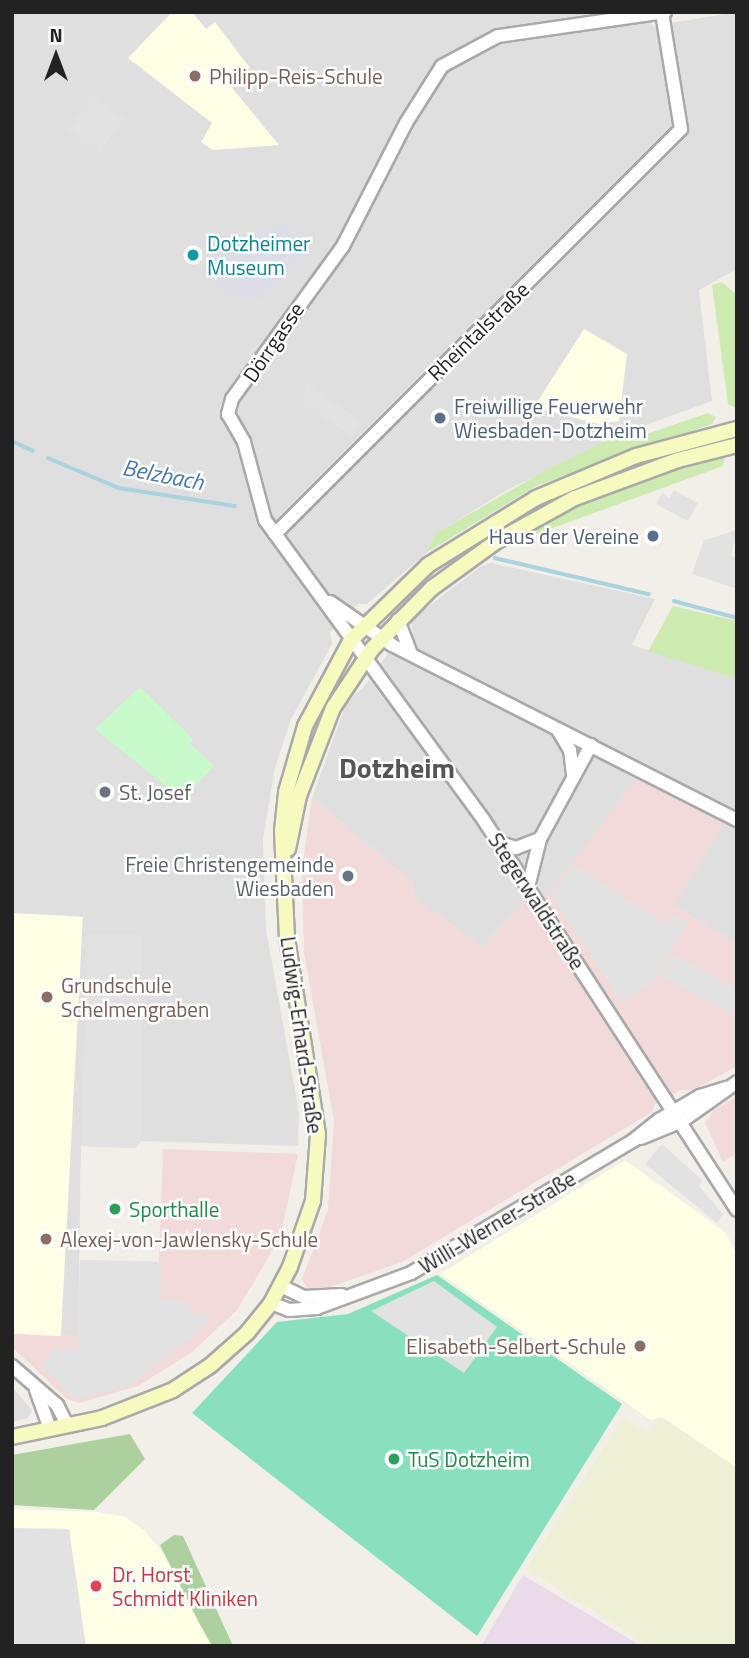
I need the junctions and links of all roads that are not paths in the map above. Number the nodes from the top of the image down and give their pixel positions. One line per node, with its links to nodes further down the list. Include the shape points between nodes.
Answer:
1 (664, 13): 2 (street, Dörrgasse, via 507,34 462,53 436,72 343,246 232,399); 5 (street, Rheintalstraße, via 681,129)
2 (228, 414): 5 (street, Stegerwaldstraße, via 244,442 261,514)
3 (737, 429): 8 (main road, Ludwig-Erhard-Straße, via 603,467 536,498 428,565)
4 (737, 445): 7 (main road, Ludwig-Erhard-Straße, via 608,483 544,514 448,575)
5 (275, 534): 6 (street, Stegerwaldstraße)
6 (327, 600): 8 (street, Stegerwaldstraße); 10 (street, Stegerwaldstraße)
7 (398, 620): 9 (main road, Ludwig-Erhard-Straße); 11 (street)
8 (364, 625): 9 (street, Stegerwaldstraße); 10 (main road, Ludwig-Erhard-Straße)
9 (381, 638): 11 (street, Stegerwaldstraße); 12 (main road, Ludwig-Erhard-Straße)
10 (351, 640): 12 (street, Stegerwaldstraße); 19 (main road, Ludwig-Erhard-Straße, via 326,681 293,760 282,831)
11 (411, 654): 13 (street, Stegerwaldstraße)
12 (365, 658): 18 (street, Stegerwaldstraße); 19 (main road, Ludwig-Erhard-Straße, via 332,708 310,764)
13 (557, 729): 14 (street, Stegerwaldstraße); 15 (street, via 570,750)
14 (591, 745): 15 (street); 16 (street, Stegerwaldstraße)
15 (573, 776): 17 (street)
16 (737, 820)
17 (540, 839): 18 (street, via 516,848); 20 (street)
18 (500, 843): 20 (street, Stegerwaldstraße)
19 (283, 878): 24 (main road, Ludwig-Erhard-Straße, via 293,984 318,1134 316,1181 307,1224)
20 (528, 887): 22 (street, Stegerwaldstraße)
21 (732, 1085): 22 (street, Willi-Werner-Straße)
22 (679, 1116): 23 (street, Stegerwaldstraße); 25 (street, Willi-Werner-Straße, via 411,1273)
23 (737, 1210)
24 (281, 1286): 25 (street, Willi-Werner-Straße, via 313,1298); 26 (main road, Ludwig-Erhard-Straße)
25 (356, 1294): 26 (street, Willi-Werner-Straße, via 302,1310)
26 (271, 1303): 29 (main road, Ludwig-Erhard-Straße, via 230,1350 173,1390 131,1409)
27 (12, 1366): 28 (street)
28 (34, 1387): 29 (street, via 60,1409); 30 (street)
29 (67, 1425): 30 (main road, Ludwig-Erhard-Straße)
30 (50, 1429): 31 (main road, Ludwig-Erhard-Straße)
31 (12, 1437)

